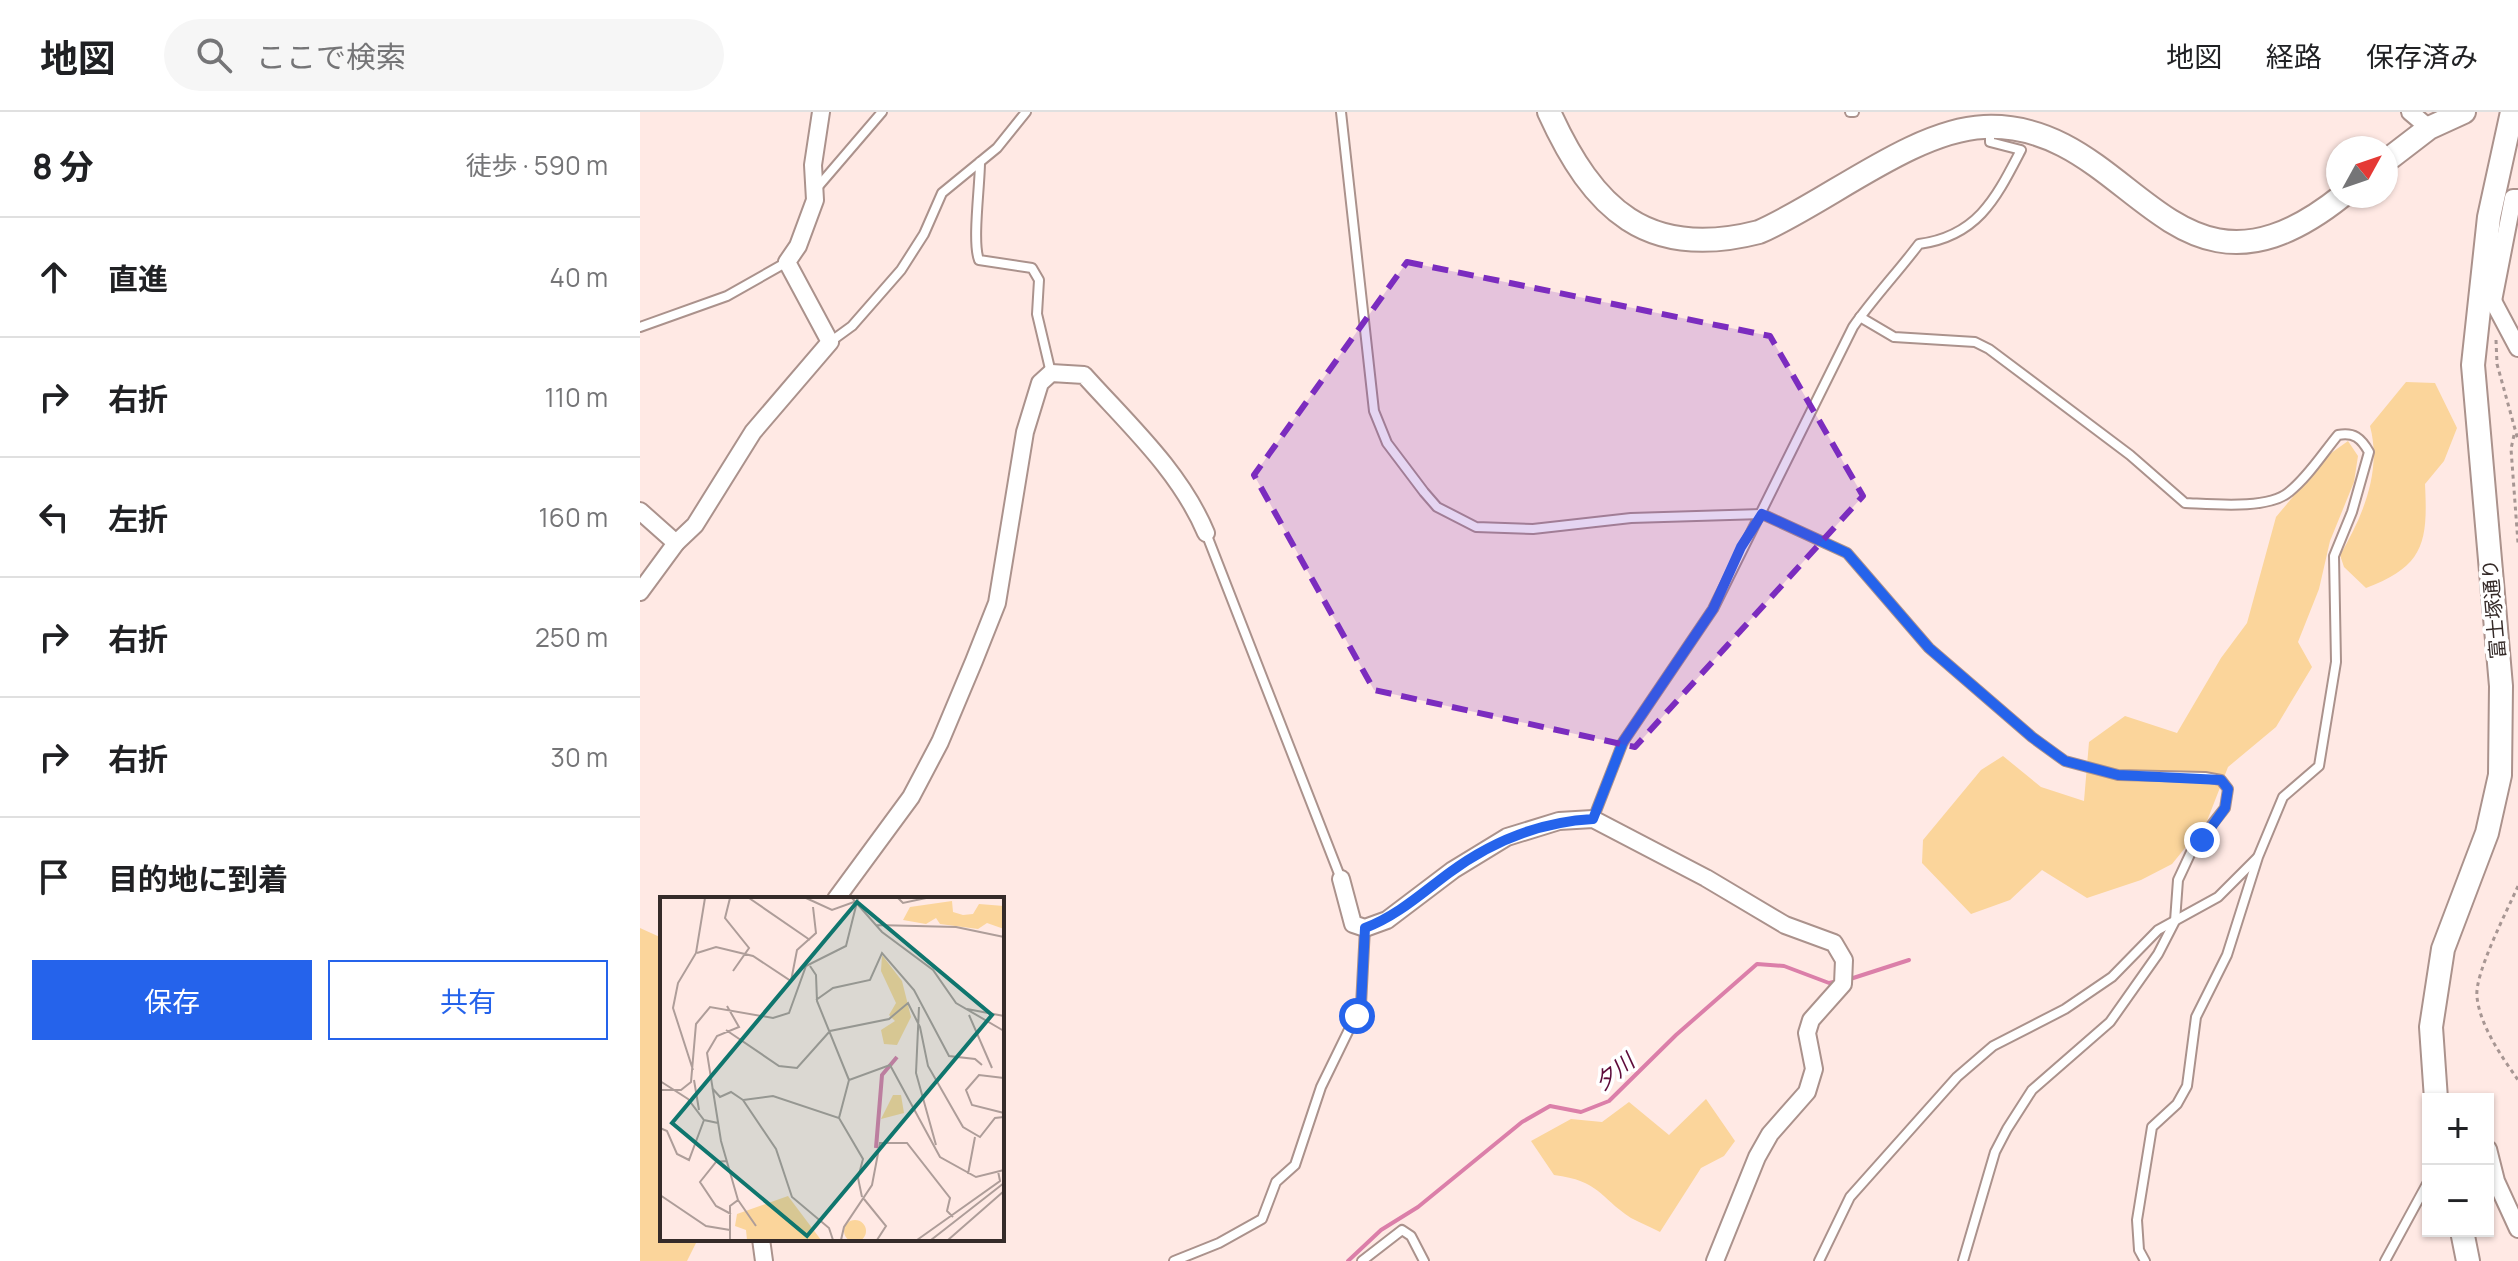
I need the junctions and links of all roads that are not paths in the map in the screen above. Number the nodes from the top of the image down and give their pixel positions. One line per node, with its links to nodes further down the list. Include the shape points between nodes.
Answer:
1 (821, 112): 13 (street, via 813,165)
2 (882, 112): 13 (lane)
3 (1026, 112): 12 (lane)
4 (1341, 112): 24 (lane, via 1374,411 1387,443 1437,507 1476,527 1500,529)
5 (1549, 112): 9 (street, via 1571,158 1603,201 1650,230 1701,241 1759,232 1923,143)
6 (2410, 112): 10 (street)
7 (2464, 112): 10 (street)
8 (2512, 112): 17 (street, 富士塚通り, via 2489,217)
9 (1989, 127): 15 (street, via 2066,147 2166,219 2208,240 2228,243 2273,236); 18 (lane, via 1990,142 2021,150 1985,212 1951,235 1919,244)
10 (2429, 128): 11 (street)
11 (2398, 152)
12 (980, 162): 20 (lane, via 942,193 901,270 852,326); 22 (lane, via 979,222 972,244 979,260 1032,268 1039,280 1037,314)
13 (816, 190): 16 (street, via 798,246)
14 (2518, 198): 17 (street, via 2513,198)
15 (2326, 207)
16 (787, 262): 19 (lane, via 727,296); 20 (street)
17 (2485, 300): 21 (street); 34 (street, 富士塚通り, via 2473,365 2501,686 2500,775 2487,833 2443,949 2431,1027)
18 (1860, 317): 24 (lane); 29 (lane, via 1894,337 1975,342 1989,349 2185,503 2275,500 2289,493 2338,435 2362,439 2369,452 2365,470 2334,556 2336,662 2319,766 2283,797)
19 (640, 327)
20 (830, 342): 26 (street, via 753,432 695,525)
21 (2518, 348)
22 (1051, 373): 25 (street, via 1084,375 1176,477); 31 (street, via 1040,383 1025,432 997,603 974,661 911,797)
23 (640, 511): 26 (street)
24 (1762, 514): 28 (lane, via 1713,609 1623,742); 32 (lane, via 1847,553 1929,648 2065,761 2118,775 2221,780 2228,789 2225,808 2192,850 2178,880)
25 (1206, 533): 30 (lane)
26 (676, 543): 27 (street)
27 (640, 592)
28 (1593, 819): 33 (street, via 1559,821 1507,837 1387,920); 44 (street, via 1785,925 1834,943 1844,960 1843,984 1811,1020 1807,1033 1814,1069 1807,1092 1757,1157)
29 (2258, 857): 32 (lane, via 2218,897); 47 (lane, via 2227,955 2196,1017 2187,1086 2177,1104 2152,1127 2137,1220)
30 (1341, 879): 33 (street, via 1353,924)
31 (837, 897)
32 (2175, 921): 45 (lane, via 2158,930 2112,977 2065,1009 1993,1046 1957,1077 1850,1197); 46 (lane, via 2110,1022 2032,1090 2007,1129 1995,1152)
33 (1365, 928): 41 (lane, via 1361,1005 1321,1087 1295,1165 1276,1182 1262,1219)
34 (2434, 1093)
35 (2492, 1165): 37 (street)
36 (2422, 1193): 48 (lane)
37 (2518, 1229)
38 (2463, 1237): 49 (street)
39 (761, 1241): 40 (street)
40 (764, 1261)
41 (1174, 1261)
42 (1362, 1261): 43 (lane, via 1402,1230)
43 (1424, 1261)
44 (1715, 1261)
45 (1819, 1261)
46 (1963, 1261)
47 (2145, 1261)
48 (2385, 1261)
49 (2468, 1261)

